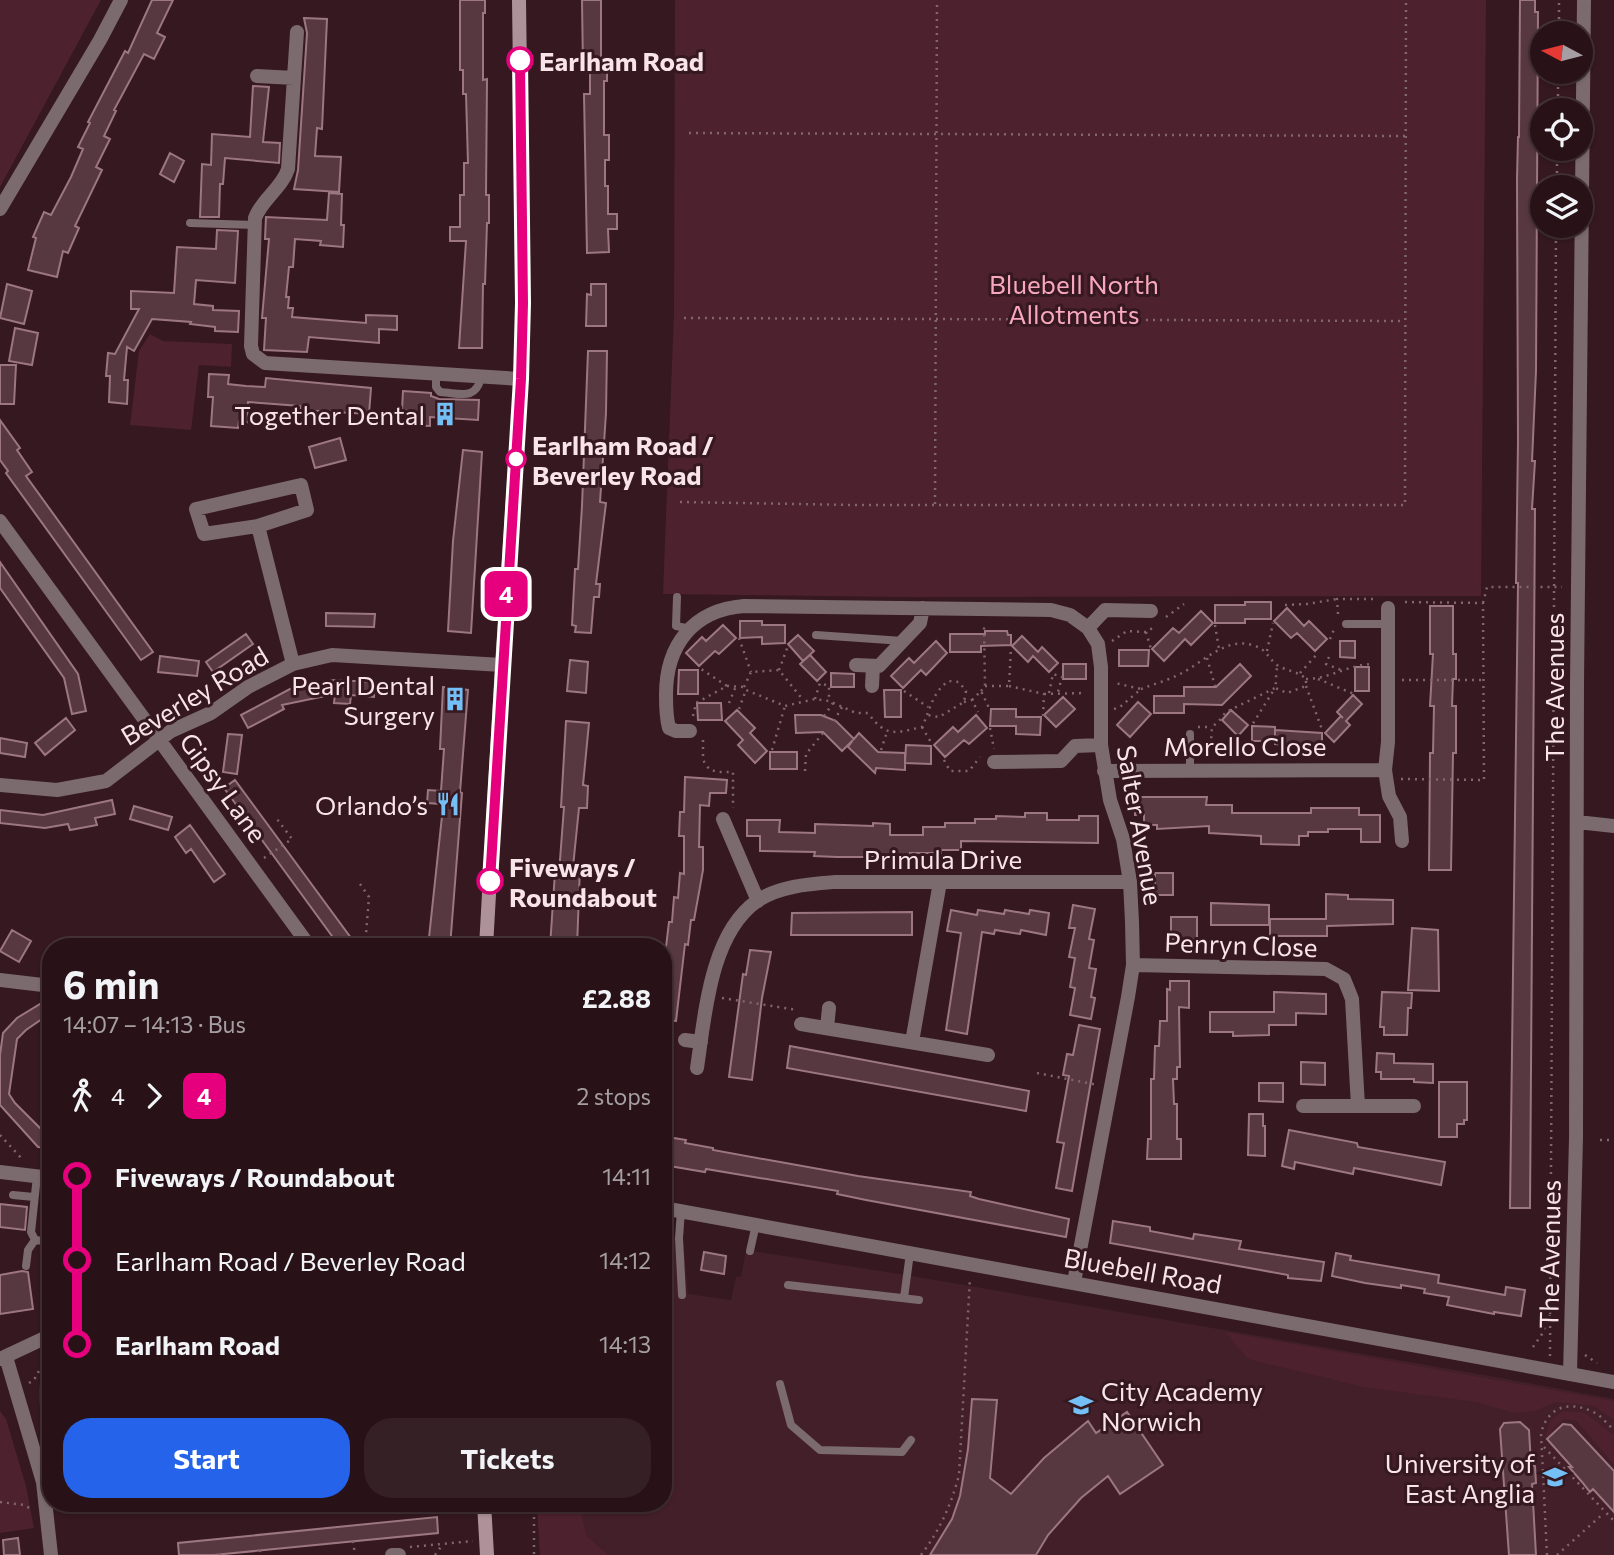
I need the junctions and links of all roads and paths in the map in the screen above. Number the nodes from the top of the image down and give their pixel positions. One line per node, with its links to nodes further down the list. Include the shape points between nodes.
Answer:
1 (121, 0): 14 (street)
2 (519, 0): 21 (main road)
3 (937, 0): 12 (path)
4 (1406, 0): 13 (path)
5 (1559, 0): 7 (path)
6 (1584, 0): 26 (street, The Avenues)
7 (1559, 21)
8 (297, 32): 10 (street)
9 (257, 76): 10 (street)
10 (294, 78): 16 (street, via 288,169 258,210)
11 (689, 133): 12 (path)
12 (936, 136): 13 (path); 19 (path)
13 (1406, 136): 20 (path)
14 (0, 209)
15 (190, 223): 16 (lane)
16 (255, 225): 21 (street, via 251,346 253,354 265,363 436,375 481,388)
17 (1556, 238): 27 (path)
18 (684, 318): 19 (path)
19 (936, 320): 20 (path); 23 (path)
20 (1405, 321): 23 (path, via 1405,505)
21 (521, 379): 57 (main road)
22 (680, 502): 23 (path)
23 (935, 503)
24 (0, 520): 112 (street, Gipsy Lane)
25 (258, 526): 25 (street, via 204,534 196,509 301,485 307,510); 55 (street)
26 (1578, 586): 27 (path); 127 (street, The Avenues)
27 (1554, 587): 30 (path, via 1487,587); 174 (path)
28 (677, 597): 41 (lane, via 676,626)
29 (1337, 599): 31 (path); 32 (path, via 1375,598); 45 (path, via 1338,619)
30 (1483, 603): 32 (path); 69 (path)
31 (1285, 605)
32 (1388, 605): 38 (street)
33 (923, 608): 34 (street); 41 (street, via 725,607); 46 (street, via 920,623)
34 (984, 609): 40 (street, via 1051,610 1070,615); 73 (path)
35 (1151, 611): 40 (street, via 1105,610)
36 (1273, 622): 51 (path)
37 (1346, 624): 38 (lane)
38 (1388, 624): 56 (street)
39 (1215, 625): 50 (path)
40 (1088, 628): 79 (street, Salter Avenue, via 1098,644)
41 (691, 629): 111 (street, via 669,658 666,674 666,718 669,728)
42 (1146, 632): 49 (path)
43 (816, 635): 46 (lane)
44 (739, 638): 64 (path)
45 (1330, 639)
46 (903, 641): 59 (street, via 879,666)
47 (789, 646): 62 (path)
48 (1011, 647): 74 (path)
49 (1151, 649)
50 (1219, 649): 51 (path, via 1240,643); 54 (path)
51 (1267, 651): 60 (path)
52 (1318, 653): 65 (path)
53 (1329, 657): 63 (path, via 1326,664)
54 (1207, 658): 75 (path); 80 (path)
55 (293, 664): 57 (street, Beverley Road, via 332,655); 112 (street, Beverley Road)
56 (1388, 664): 63 (path, via 1358,664); 68 (street)
57 (502, 665): 137 (main road)
58 (856, 665): 59 (street)
59 (873, 666): 72 (street)
60 (1278, 666): 65 (path); 78 (path)
61 (701, 669): 70 (path)
62 (779, 670): 64 (path); 87 (path)
63 (1340, 670): 67 (path)
64 (751, 672): 77 (path)
65 (1300, 673): 66 (path)
66 (1306, 678): 67 (path); 76 (path)
67 (1318, 679): 85 (path)
68 (1388, 680): 69 (path); 123 (street)
69 (1483, 680): 123 (path, via 1483,780)
70 (727, 686): 71 (path); 111 (path, via 696,703)
71 (736, 686): 77 (path); 91 (path)
72 (872, 686)
73 (985, 686): 74 (path); 82 (path)
74 (1009, 686): 84 (path)
75 (1215, 686)
76 (1306, 686): 78 (path, via 1287,693); 109 (path)
77 (745, 688): 92 (path); 96 (path)
78 (1275, 688): 103 (path); 105 (path, via 1226,712)
79 (1101, 689): 80 (path, via 1119,683); 83 (path); 98 (street, Salter Avenue)
80 (1141, 689): 98 (path, via 1120,707)
81 (904, 691): 94 (path)
82 (981, 691): 88 (path); 95 (path)
83 (1058, 692): 84 (path); 84 (path, via 1062,677 1053,674)
84 (1046, 694): 101 (path)
85 (1353, 694)
86 (816, 699): 87 (path); 89 (path); 89 (path, via 820,683 829,685)
87 (803, 700): 92 (path)
88 (972, 700): 90 (path); 97 (path)
89 (831, 702): 93 (path); 100 (path)
90 (964, 702): 94 (path, via 966,691 959,682 948,681); 99 (path, via 939,717)
91 (729, 703)
92 (785, 706): 115 (path)
93 (842, 707): 102 (path); 108 (path, via 868,713)
94 (928, 707): 99 (path)
95 (989, 708)
96 (739, 709)
97 (978, 712)
98 (1101, 713): 114 (street, Salter Avenue)
99 (927, 715): 104 (path)
100 (824, 716)
101 (1043, 716)
102 (834, 721)
103 (1252, 725)
104 (922, 727): 108 (path); 113 (path)
105 (1212, 727): 107 (path); 120 (path, via 1211,741 1220,749)
106 (990, 728): 117 (path)
107 (1191, 731): 119 (lane)
108 (887, 732): 116 (path)
109 (1323, 732)
110 (823, 733): 121 (path, via 806,754)
111 (680, 734): 126 (path, via 703,739 709,769 733,772 733,815)
112 (159, 739): 124 (street, Beverley Road, via 106,780 57,789); 135 (street, Gipsy Lane)
113 (932, 744)
114 (1101, 745): 117 (street, via 1075,746 1061,761); 122 (street, Salter Avenue)
115 (772, 750)
116 (881, 750)
117 (988, 758): 118 (path, via 969,771 950,771)
118 (944, 760)
119 (1190, 770): 120 (street, Morello Close); 122 (street, Morello Close)
120 (1220, 770): 123 (street, Morello Close)
121 (805, 771)
122 (1104, 771): 132 (street, Salter Avenue)
123 (1386, 775): 129 (street, via 1389,796 1400,817)
124 (0, 785)
125 (277, 819): 130 (path, via 292,839)
126 (723, 819): 134 (street)
127 (1577, 822): 128 (street); 181 (street, The Avenues)
128 (1614, 826)
129 (1402, 841)
130 (264, 858)
131 (940, 882): 132 (street, Primula Drive); 134 (street, Primula Drive, via 803,885); 147 (street)
132 (1130, 882): 138 (street, Salter Avenue)
133 (360, 884): 136 (path, via 369,897)
134 (758, 901): 141 (street, Primula Drive, via 727,938)
135 (300, 938)
136 (366, 938)
137 (487, 938)
138 (1133, 965): 151 (street, Salter Avenue); 153 (street, Penryn Close, via 1326,969 1344,979 1352,999)
139 (0, 980): 140 (street)
140 (42, 985)
141 (708, 996): 143 (path, via 797,1008); 146 (street, Primula Drive)
142 (829, 1008): 144 (street)
143 (801, 1024): 144 (street)
144 (827, 1028): 147 (street)
145 (685, 1040): 146 (street)
146 (701, 1042): 149 (street, Primula Drive)
147 (912, 1042): 148 (street)
148 (988, 1055)
149 (697, 1068)
150 (1037, 1073): 151 (path)
151 (1111, 1088): 169 (street, Salter Avenue)
152 (1303, 1106): 153 (street)
153 (1358, 1106): 154 (street)
154 (1414, 1106)
155 (0, 1135): 159 (path)
156 (1600, 1140): 157 (path)
157 (1614, 1140)
158 (0, 1172): 159 (street)
159 (39, 1174): 161 (lane)
160 (13, 1195): 161 (lane)
161 (34, 1197): 167 (lane, via 31,1232 40,1240 28,1250)
162 (672, 1210): 163 (street, Bluebell Road)
163 (681, 1211): 164 (street, Bluebell Road); 171 (lane)
164 (756, 1224): 165 (lane); 166 (street, Bluebell Road)
165 (750, 1251)
166 (910, 1253): 169 (street, Bluebell Road); 172 (lane)
167 (26, 1266)
168 (970, 1278): 204 (path, via 959,1475 952,1503)
169 (1074, 1282): 181 (street, Bluebell Road)
170 (788, 1285): 172 (lane)
171 (682, 1295)
172 (904, 1298): 173 (lane)
173 (919, 1300)
174 (1551, 1312): 176 (path); 178 (path)
175 (42, 1339): 179 (street)
176 (1533, 1347)
177 (1584, 1348): 180 (path, via 1587,1358)
178 (1551, 1350)
179 (3, 1358): 187 (street)
180 (1606, 1365)
181 (1570, 1374): 182 (street, Bluebell Road)
182 (1614, 1381)
183 (780, 1384): 185 (lane, via 792,1425 820,1450 902,1452)
184 (1614, 1430): 186 (path, via 1591,1411 1558,1408 1545,1421)
185 (911, 1440)
186 (1542, 1446): 192 (path); 205 (path)
187 (42, 1479)
188 (0, 1502): 193 (path, via 24,1505 36,1516)
189 (47, 1512): 193 (street)
190 (485, 1512): 202 (main road)
191 (534, 1512): 203 (path)
192 (1605, 1512): 194 (path); 206 (path)
193 (47, 1515): 198 (street)
194 (1614, 1521)
195 (353, 1541): 199 (path)
196 (473, 1541): 197 (path)
197 (443, 1544): 200 (path, via 396,1548); 201 (path)
198 (51, 1555)
199 (355, 1555)
200 (396, 1555)
201 (435, 1555)
202 (487, 1555)
203 (534, 1555)
204 (921, 1555)
205 (1547, 1555)
206 (1557, 1555)

